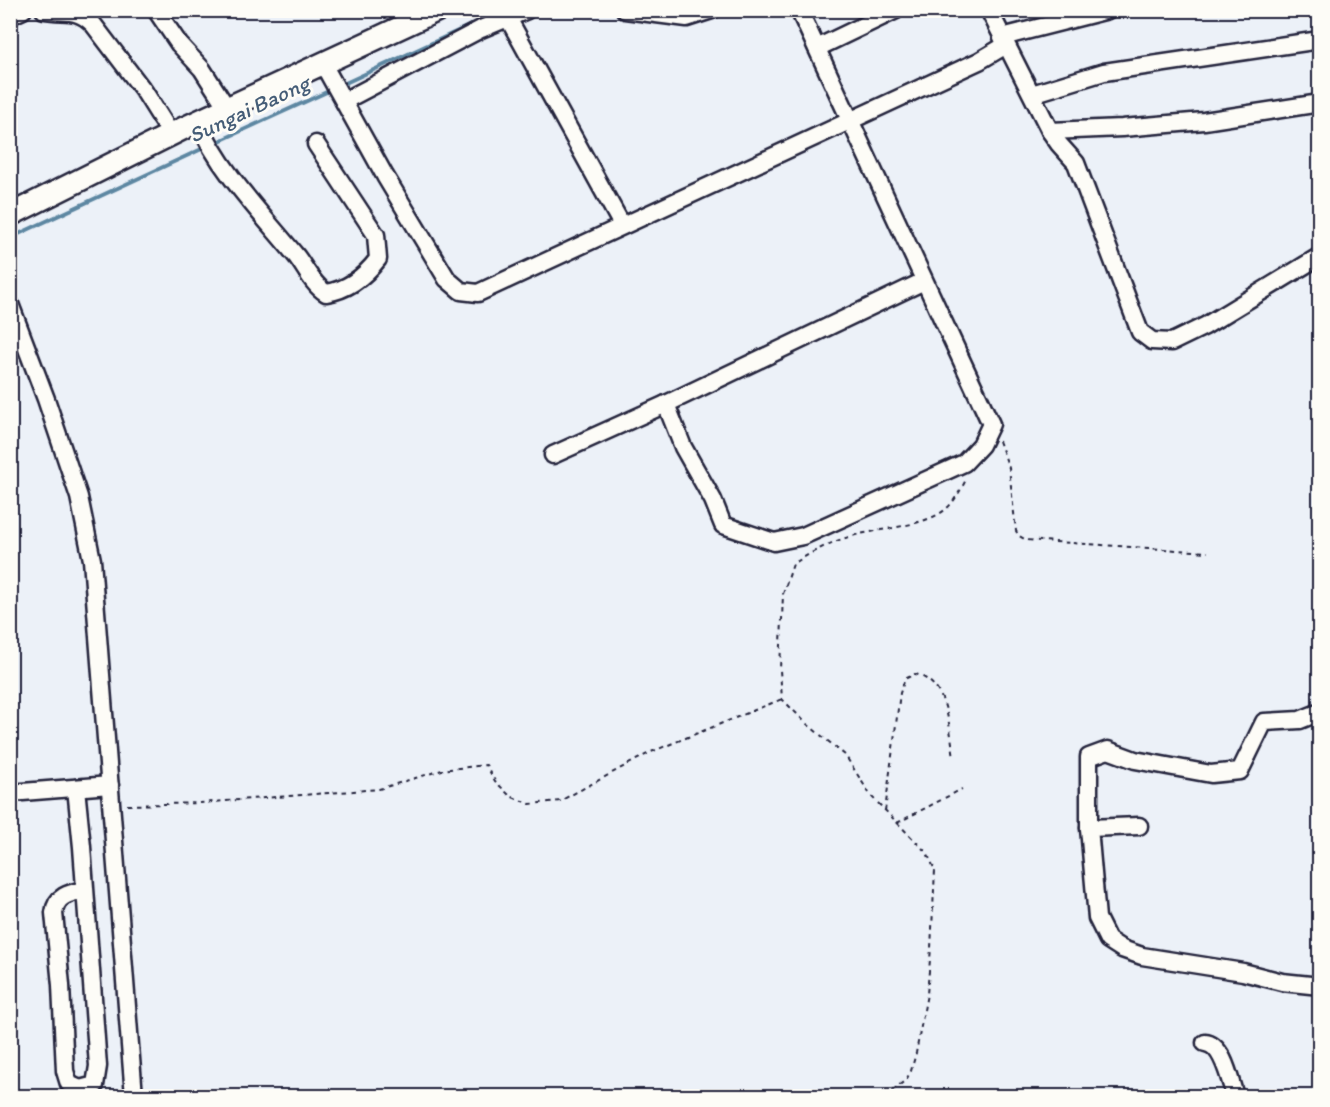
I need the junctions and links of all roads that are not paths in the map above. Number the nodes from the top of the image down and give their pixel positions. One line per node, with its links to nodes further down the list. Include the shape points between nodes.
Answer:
1 (23, 10): 12 (street)
2 (44, 10): 24 (street, via 83,15 93,24)
3 (156, 10): 21 (street)
4 (438, 10): 17 (main road)
5 (527, 10): 13 (street)
6 (625, 10): 7 (street, via 687,18)
7 (712, 10)
8 (799, 10): 16 (street)
9 (896, 10): 16 (street)
10 (989, 10): 15 (street)
11 (1108, 10): 15 (street)
12 (10, 16)
13 (508, 18): 19 (street); 28 (street)
14 (1320, 40): 18 (street, via 1104,72)
15 (1004, 41): 18 (street); 22 (street, via 979,61)
16 (817, 48): 22 (street)
17 (327, 72): 19 (street); 21 (main road)
18 (1032, 94): 23 (street)
19 (342, 98): 28 (street, via 447,279 460,291 478,292)
20 (1320, 103): 23 (street, via 1204,121)
21 (227, 108): 25 (main road)
22 (850, 120): 28 (street); 30 (street)
23 (1050, 130): 29 (street, via 1076,162 1140,332 1152,341 1172,342 1206,326)
24 (171, 134): 25 (main road); 27 (main road)
25 (204, 136): 26 (street, via 319,289 326,293 340,291 369,271 378,259 375,235)
26 (316, 144)
27 (10, 215)
28 (622, 225)
29 (1320, 256)
30 (924, 281): 32 (street); 32 (street, via 991,424 981,446 964,463 803,536 774,542 723,525)
31 (10, 304): 35 (street, via 79,497 92,560)
32 (666, 404): 33 (street)
33 (553, 455)
34 (1320, 712): 39 (street, via 1300,720 1264,722 1240,771 1211,774 1135,760 1108,750 1089,757)
35 (110, 785): 36 (street); 43 (street)
36 (76, 788): 37 (street); 40 (street)
37 (10, 793)
38 (1138, 826): 39 (street)
39 (1089, 828): 41 (street, via 1097,918 1108,940 1142,956)
40 (85, 890): 40 (street, via 98,1074 95,1085 80,1089 69,1084 65,1071 54,913 60,898)
41 (1320, 986)
42 (1205, 1043): 44 (street, via 1219,1051)
43 (134, 1096)
44 (1235, 1096)

